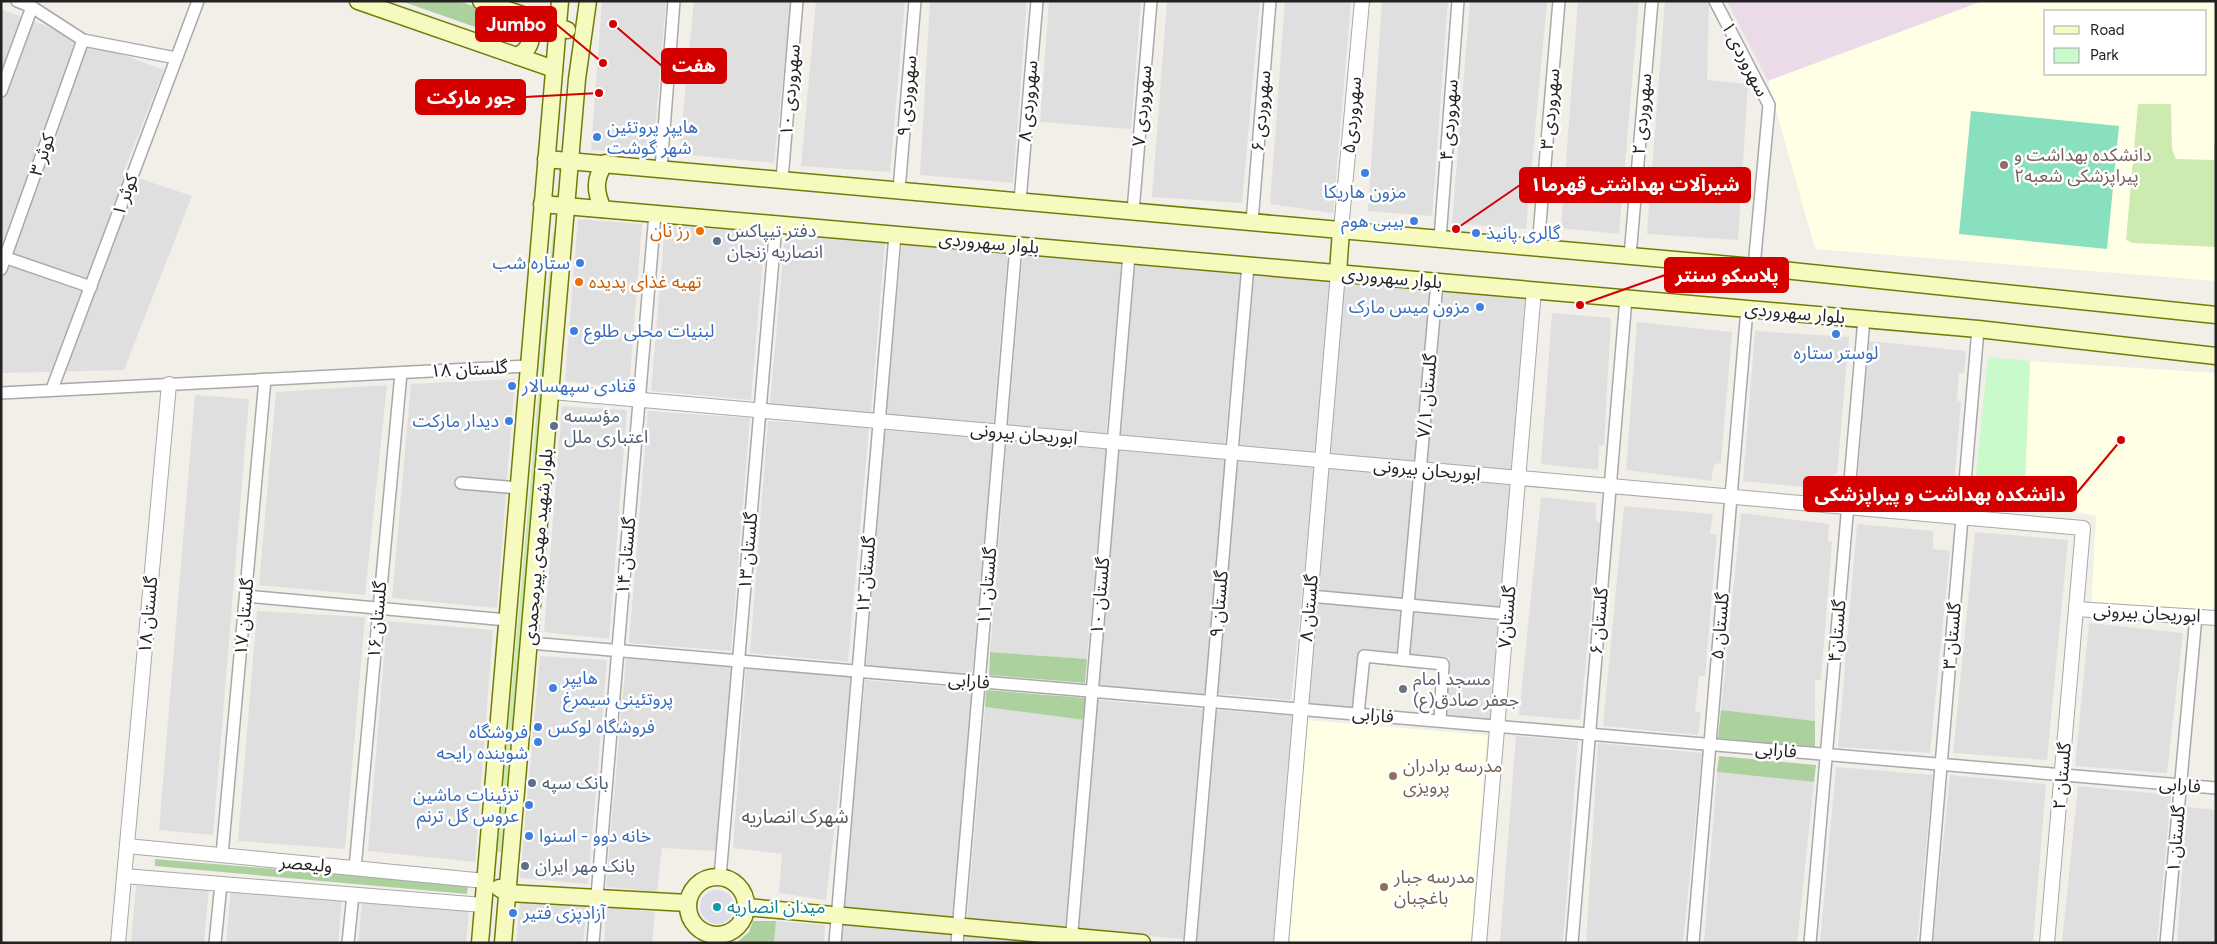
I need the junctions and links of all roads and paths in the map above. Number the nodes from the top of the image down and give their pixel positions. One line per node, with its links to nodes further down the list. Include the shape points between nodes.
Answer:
1 (17, 1): 18 (street)
2 (198, 1): 24 (street, کوثر ۱)
3 (358, 1): 23 (main road)
4 (481, 1): 19 (main road)
5 (560, 1): 20 (main road, بلوار شهید مهدی پیرمحمدی)
6 (588, 1): 21 (main road, بلوار شهید مهدی پیرمحمدی)
7 (674, 1): 30 (street)
8 (797, 1): 31 (street, سهروردی ۱۰)
9 (915, 1): 32 (street, سهروردی ۹)
10 (1037, 1): 33 (street, سهروردی ۸)
11 (1151, 1): 37 (street, سهروردی ۷)
12 (1270, 1): 39 (street, سهروردی ۶)
13 (1362, 1): 41 (street, سهروردی۵)
14 (1458, 1): 43 (street, سهروردی ۴)
15 (1559, 1): 45 (street, سهروردی ۳)
16 (1652, 1): 48 (street, سهروردی ۲)
17 (1716, 1): 50 (street, سهروردی ۱, via 1769,105)
18 (32, 6): 22 (street); 26 (street)
19 (525, 16): 20 (main road); 23 (main road, via 532,39 529,47)
20 (558, 28): 21 (main road); 25 (main road, بلوار شهید مهدی پیرمحمدی)
21 (582, 33): 28 (main road, بلوار شهید مهدی پیرمحمدی)
22 (83, 40): 24 (street); 47 (street, کوثر ۳)
23 (517, 56): 25 (main road)
24 (176, 58): 54 (street, کوثر ۱)
25 (554, 69): 27 (main road, بلوار شهید مهدی پیرمحمدی)
26 (1, 91)
27 (546, 158): 28 (main road); 34 (main road, بلوار شهید مهدی پیرمحمدی)
28 (572, 160): 29 (main road); 35 (main road, بلوار شهید مهدی پیرمحمدی)
29 (605, 163): 30 (main road); 36 (main road, via 595,185)
30 (661, 168): 31 (main road)
31 (782, 179): 32 (main road)
32 (899, 190): 33 (main road)
33 (1020, 201): 37 (main road)
34 (542, 204): 35 (main road, بلوار سهروردی); 62 (main road, بلوار شهید مهدی پیرمحمدی)
35 (568, 206): 36 (main road, بلوار سهروردی); 67 (main road, بلوار شهید مهدی پیرمحمدی)
36 (603, 209): 38 (main road, بلوار سهروردی)
37 (1133, 211): 39 (main road)
38 (655, 214): 40 (main road, بلوار سهروردی); 69 (street, گلستان ۱۴)
39 (1252, 222): 41 (main road)
40 (776, 224): 42 (main road, بلوار سهروردی); 70 (street, گلستان ۱۳)
41 (1342, 230): 43 (main road); 52 (main road)
42 (895, 235): 44 (main road, بلوار سهروردی); 71 (street, گلستان ۱۲)
43 (1440, 239): 45 (main road)
44 (1016, 245): 46 (main road, بلوار سهروردی); 72 (street, گلستان ۱۱)
45 (1538, 248): 48 (main road)
46 (1129, 255): 49 (main road, بلوار سهروردی); 73 (street, گلستان ۱۰)
47 (4, 256): 51 (street, کوثر ۳); 54 (street)
48 (1630, 256): 50 (main road)
49 (1248, 265): 52 (main road, بلوار سهروردی); 74 (street, گلستان ۹)
50 (1754, 267): 58 (main road)
51 (1, 269)
52 (1338, 274): 53 (main road, بلوار سهروردی); 75 (street, گلستان ۸)
53 (1437, 282): 55 (main road, بلوار سهروردی); 76 (street, گلستان ۷/۱)
54 (90, 287): 66 (street, کوثر ۱)
55 (1534, 290): 56 (main road, بلوار سهروردی); 77 (street, گلستان۷)
56 (1626, 298): 57 (main road, بلوار سهروردی); 79 (street, گلستان ۶)
57 (1747, 309): 59 (main road, بلوار سهروردی); 81 (street, گلستان ۵)
58 (2214, 316)
59 (1864, 319): 60 (main road, بلوار سهروردی); 82 (street, گلستان۴)
60 (1978, 329): 61 (main road, بلوار سهروردی); 83 (street, گلستان ۳)
61 (2212, 353)
62 (529, 366): 63 (street, گلستان ۱۸); 80 (main road, بلوار شهید مهدی پیرمحمدی)
63 (401, 373): 64 (street, گلستان ۱۸); 87 (street, گلستان ۱۶)
64 (264, 379): 65 (street, گلستان ۱۸); 84 (street, گلستان ۱۷)
65 (169, 384): 66 (street, گلستان ۱۸); 112 (street, گلستان ۱۸)
66 (52, 389): 68 (street, گلستان ۱۸)
67 (552, 392): 69 (street, ابوریحان بیرونی); 93 (main road, بلوار شهید مهدی پیرمحمدی)
68 (1, 393)
69 (640, 400): 70 (street, ابوریحان بیرونی); 94 (street, گلستان ۱۴)
70 (760, 410): 71 (street, ابوریحان بیرونی); 96 (street, گلستان ۱۳)
71 (879, 421): 72 (street, ابوریحان بیرونی); 97 (street, گلستان ۱۲)
72 (1000, 432): 73 (street, ابوریحان بیرونی); 98 (street, گلستان ۱۱)
73 (1113, 442): 74 (street, ابوریحان بیرونی); 99 (street, گلستان ۱۰)
74 (1232, 452): 75 (street, ابوریحان بیرونی); 100 (street, گلستان ۹)
75 (1322, 460): 76 (street, ابوریحان بیرونی); 85 (street, گلستان ۸)
76 (1421, 469): 77 (street, ابوریحان بیرونی); 86 (street, گلستان ۷/۱)
77 (1518, 478): 79 (street, ابوریحان بیرونی); 89 (street, گلستان۷)
78 (461, 483): 80 (street)
79 (1610, 486): 81 (street, ابوریحان بیرونی); 105 (street, گلستان ۶)
80 (518, 488): 92 (main road, بلوار شهید مهدی پیرمحمدی)
81 (1731, 497): 82 (street, ابوریحان بیرونی); 106 (street, گلستان ۵)
82 (1848, 507): 83 (street, ابوریحان بیرونی); 107 (street, گلستان۴)
83 (1962, 517): 88 (street, ابوریحان بیرونی, via 2082,528); 108 (street, گلستان ۳)
84 (246, 596): 87 (street); 113 (street, گلستان ۱۷)
85 (1310, 596): 86 (street); 101 (street, گلستان ۸)
86 (1407, 605): 89 (street); 95 (street, گلستان ۷/۱)
87 (378, 608): 92 (street); 114 (street, گلستان ۱۶)
88 (2076, 609): 90 (street, ابوریحان بیرونی); 109 (street, گلستان ۲)
89 (1507, 614): 104 (street, گلستان۷)
90 (2196, 616): 91 (street, ابوریحان بیرونی); 110 (street, گلستان ۱)
91 (2216, 618)
92 (507, 620): 117 (main road, بلوار شهید مهدی پیرمحمدی)
93 (530, 643): 94 (street, فارابی); 119 (main road, بلوار شهید مهدی پیرمحمدی)
94 (618, 650): 96 (street, فارابی); 121 (street, گلستان ۱۴)
95 (1403, 660): 102 (street, via 1364,656); 103 (street, via 1443,664)
96 (739, 661): 97 (street, فارابی); 116 (street, گلستان ۱۳)
97 (858, 671): 98 (street, فارابی); 125 (street, گلستان ۱۲)
98 (979, 681): 99 (street, فارابی); 126 (street, گلستان ۱۱)
99 (1092, 691): 100 (street, فارابی); 128 (street, گلستان ۱۰)
100 (1211, 701): 101 (street, فارابی); 138 (street, گلستان ۹)
101 (1301, 709): 102 (street, فارابی); 139 (street, گلستان ۸)
102 (1358, 714): 103 (street, فارابی)
103 (1440, 721): 104 (street, فارابی)
104 (1497, 726): 105 (street, فارابی); 140 (street, گلستان۷)
105 (1590, 734): 106 (street, فارابی); 141 (street, گلستان ۶)
106 (1710, 744): 107 (street, فارابی); 142 (street, گلستان ۵)
107 (1826, 754): 108 (street, فارابی); 143 (street, گلستان۴)
108 (1941, 764): 109 (street, فارابی); 144 (street, گلستان ۳)
109 (2062, 774): 110 (street, فارابی); 145 (street, گلستان ۲)
110 (2181, 785): 111 (street, فارابی); 146 (street, گلستان ۱)
111 (2216, 788)
112 (126, 846): 113 (street, ولیعصر); 115 (street, گلستان ۱۸)
113 (222, 856): 114 (street, ولیعصر)
114 (355, 868): 117 (street, ولیعصر)
115 (124, 876): 118 (street, ولیعصر); 129 (street, گلستان ۱۸)
116 (720, 877): 122 (main road, via 699,883 693,889); 124 (main road, via 739,887)
117 (486, 881): 119 (main road); 123 (main road, بلوار شهید مهدی پیرمحمدی)
118 (221, 884): 120 (street, ولیعصر); 130 (street)
119 (507, 893): 121 (main road); 123 (main road); 133 (main road, بلوار شهید مهدی پیرمحمدی)
120 (353, 894): 123 (street, ولیعصر); 131 (street)
121 (597, 899): 122 (main road); 134 (street, گلستان ۱۴)
122 (688, 904): 127 (main road, via 695,925)
123 (484, 905): 132 (main road, بلوار شهید مهدی پیرمحمدی)
124 (746, 908): 125 (main road); 127 (main road, via 736,928)
125 (837, 916): 126 (main road); 135 (street, گلستان ۱۲)
126 (958, 926): 128 (main road); 136 (street, گلستان ۱۱)
127 (714, 939)
128 (1071, 940): 137 (main road)
129 (118, 943)
130 (216, 943)
131 (348, 943)
132 (480, 943)
133 (503, 943)
134 (593, 943)
135 (835, 943)
136 (957, 943)
137 (1142, 943)
138 (1190, 943)
139 (1281, 943)
140 (1479, 943)
141 (1572, 943)
142 (1693, 943)
143 (1810, 943)
144 (1926, 943)
145 (2047, 943)
146 (2166, 943)

